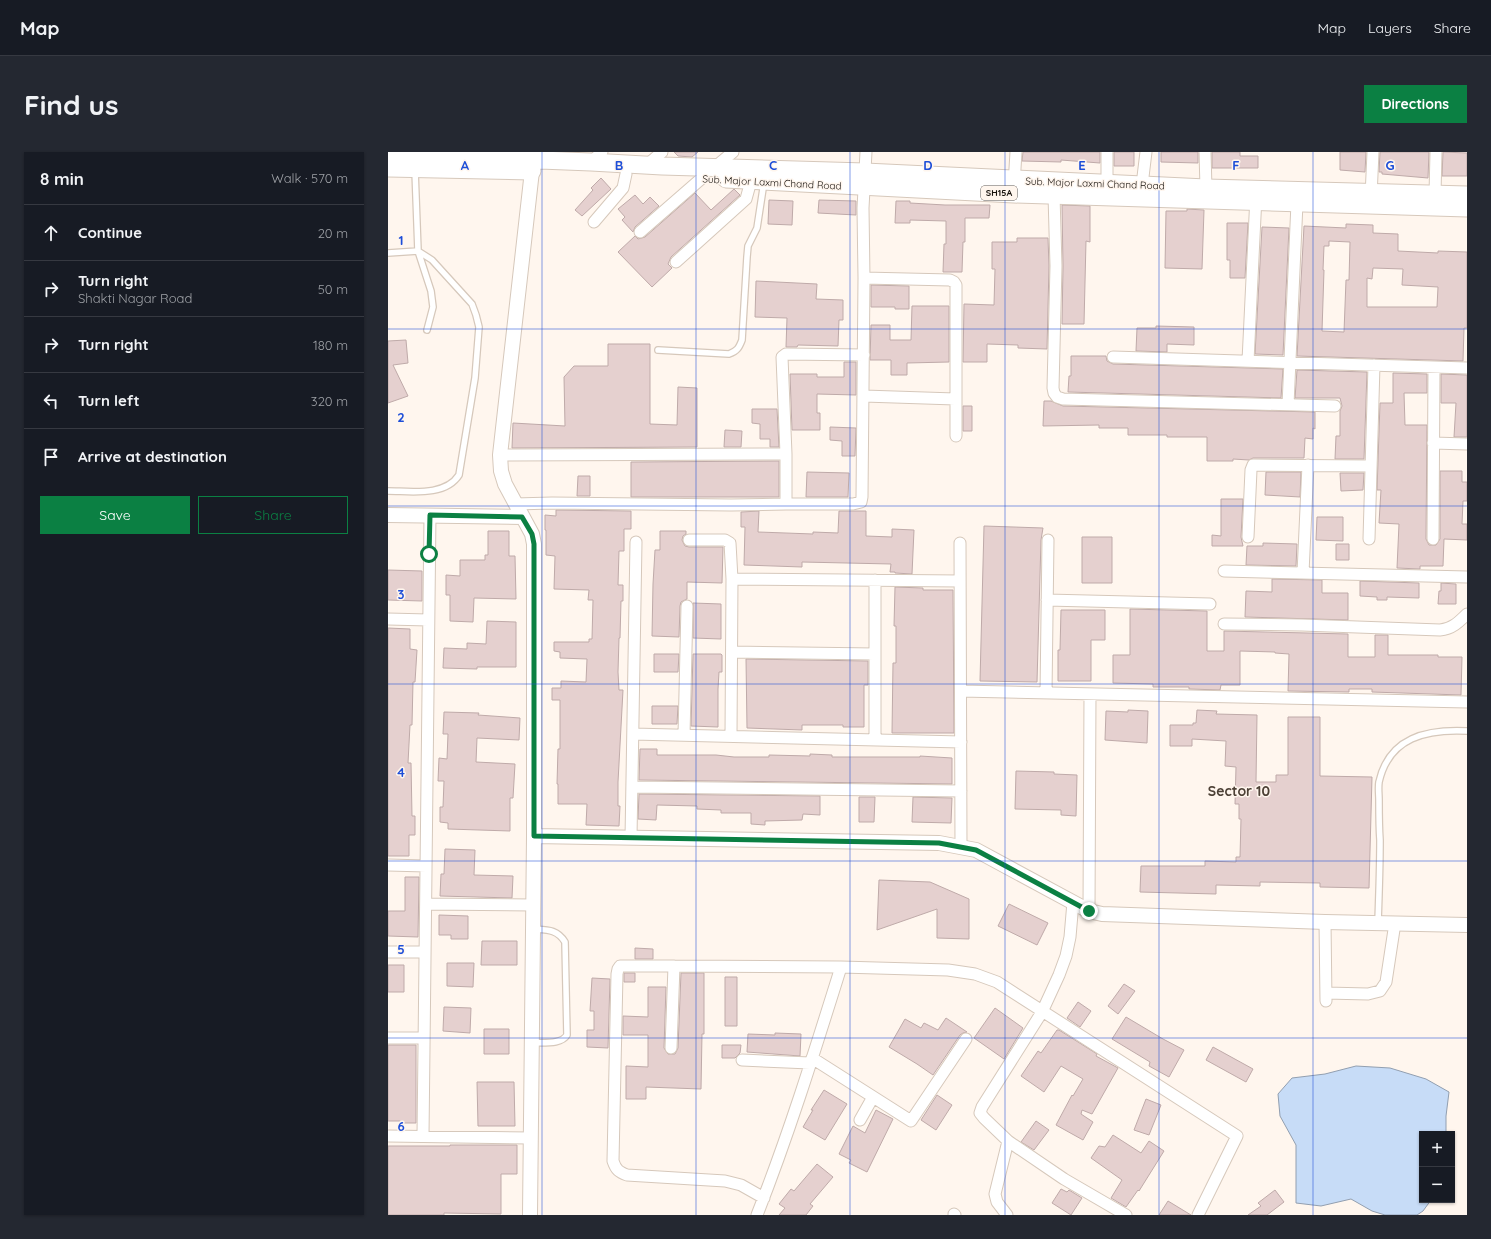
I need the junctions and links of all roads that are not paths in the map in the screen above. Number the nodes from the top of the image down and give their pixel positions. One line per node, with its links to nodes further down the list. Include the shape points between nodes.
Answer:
1 (733, 152): 15 (street)
2 (866, 152): 17 (street)
3 (1016, 152): 21 (street)
4 (1108, 152): 19 (street)
5 (1146, 152): 20 (street)
6 (1205, 152): 22 (street)
7 (1373, 152): 27 (street)
8 (1436, 152): 23 (street)
9 (388, 154): 11 (main road, Sub. Major Laxmi Chand Road / SH15A)
10 (597, 157): 12 (main road, Sub. Major Laxmi Chand Road / SH15A); 13 (main road, Sub. Major Laxmi Chand Road / SH15A)
11 (414, 159): 12 (main road, Sub. Major Laxmi Chand Road / SH15A); 14 (main road, Sub. Major Laxmi Chand Road / SH15A); 32 (lane)
12 (535, 161): 16 (main road, Sub. Major Laxmi Chand Road / SH15A); 53 (street)
13 (658, 165): 15 (main road, Sub. Major Laxmi Chand Road / SH15A); 16 (main road, Sub. Major Laxmi Chand Road / SH15A)
14 (388, 168)
15 (708, 173): 17 (main road, Sub. Major Laxmi Chand Road / SH15A); 18 (main road, Sub. Major Laxmi Chand Road / SH15A); 31 (street)
16 (626, 174): 30 (street, via 623,188)
17 (864, 179): 18 (main road, Sub. Major Laxmi Chand Road / SH15A); 21 (main road, Sub. Major Laxmi Chand Road / SH15A); 35 (street)
18 (757, 181): 34 (street, via 746,199); 37 (lane, via 757,228 748,246 740,347 729,354)
19 (1107, 183): 20 (main road, Sub. Major Laxmi Chand Road / SH15A); 21 (main road, Sub. Major Laxmi Chand Road / SH15A)
20 (1142, 185): 22 (main road, Sub. Major Laxmi Chand Road / SH15A)
21 (1014, 187): 24 (main road, Sub. Major Laxmi Chand Road / SH15A)
22 (1206, 188): 25 (main road, Sub. Major Laxmi Chand Road / SH15A)
23 (1435, 194): 26 (main road, Sub. Major Laxmi Chand Road / SH15A); 27 (main road, Sub. Major Laxmi Chand Road / SH15A)
24 (1054, 195): 25 (main road, Sub. Major Laxmi Chand Road / SH15A); 47 (street, via 1056,266 1053,388 1057,397)
25 (1256, 195): 27 (main road, Sub. Major Laxmi Chand Road / SH15A); 28 (main road, Sub. Major Laxmi Chand Road / SH15A); 40 (street)
26 (1467, 195)
27 (1371, 198): 28 (main road, Sub. Major Laxmi Chand Road / SH15A); 29 (main road, Sub. Major Laxmi Chand Road / SH15A)
28 (1297, 203): 41 (street)
29 (1467, 208)
30 (594, 222)
31 (640, 232)
32 (418, 251): 33 (lane); 36 (lane, via 431,291 433,307); 56 (lane, via 432,260 472,304 479,327 475,378 459,475 456,480 441,489 421,492)
33 (388, 253)
34 (676, 262)
35 (864, 278): 38 (street); 46 (street, via 954,282)
36 (427, 330)
37 (658, 350)
38 (864, 355): 45 (street); 52 (street, via 784,355 782,360)
39 (1113, 357): 40 (street)
40 (1248, 361): 41 (street)
41 (1290, 362): 42 (street); 47 (street)
42 (1374, 365): 43 (street); 55 (street)
43 (1434, 367): 44 (street); 50 (street)
44 (1467, 368)
45 (864, 396): 46 (street); 58 (street, via 861,502)
46 (955, 399): 49 (street)
47 (1288, 405): 48 (street)
48 (1335, 406)
49 (956, 436)
50 (1432, 443): 51 (street); 64 (street)
51 (1467, 444)
52 (786, 454): 53 (street); 58 (street)
53 (500, 455): 57 (street, via 501,471)
54 (1308, 465): 55 (street); 62 (street, via 1253,465); 70 (street)
55 (1371, 466): 63 (street)
56 (388, 490)
57 (515, 504): 58 (street); 61 (street)
58 (786, 504)
59 (388, 515): 60 (street)
60 (430, 515): 61 (street); 80 (street)
61 (522, 517): 96 (street, via 532,534 534,544)
62 (1248, 537)
63 (1369, 539)
64 (1432, 539)
65 (689, 540): 72 (street, via 728,541 731,547)
66 (1048, 540): 75 (street)
67 (636, 542): 89 (street)
68 (960, 543): 74 (street)
69 (1224, 572): 70 (street)
70 (1304, 573): 71 (street)
71 (1467, 577)
72 (732, 579): 73 (street); 82 (street)
73 (875, 580): 74 (street); 83 (street)
74 (960, 581): 84 (street)
75 (1047, 600): 76 (street); 85 (street)
76 (1210, 604)
77 (687, 606): 90 (street)
78 (1467, 614): 81 (street, via 1452,627 1440,630)
79 (388, 619): 80 (street)
80 (428, 620): 100 (street)
81 (1224, 624)
82 (732, 652): 83 (street); 91 (street)
83 (875, 654): 92 (street)
84 (961, 691): 85 (street); 93 (street)
85 (1046, 693): 86 (street)
86 (1090, 694): 87 (street); 104 (street)
87 (1467, 702)
88 (1467, 731): 106 (lane, via 1426,732 1405,742 1395,750 1385,764 1379,783)
89 (633, 734): 90 (street); 94 (street)
90 (684, 735): 91 (street)
91 (731, 736): 92 (street)
92 (875, 740): 93 (street)
93 (961, 742): 95 (street)
94 (632, 787): 95 (street); 97 (street)
95 (961, 791): 98 (street)
96 (534, 836): 97 (street); 103 (street)
97 (631, 838): 98 (street, via 931,843)
98 (961, 846): 101 (street, via 976,850)
99 (388, 864): 100 (street)
100 (426, 866): 102 (street)
101 (1073, 902): 104 (street); 114 (street, via 1066,956)
102 (426, 904): 103 (street); 111 (street)
103 (533, 905): 109 (street)
104 (1089, 911): 105 (street, via 1102,914)
105 (1325, 922): 106 (street); 107 (street, via 1326,997 1380,991 1386,982)
106 (1378, 923): 107 (street)
107 (1395, 923): 108 (street)
108 (1467, 925)
109 (533, 929): 118 (street); 118 (lane, via 552,930 561,935 565,942 567,1035 560,1042)
110 (388, 952): 111 (street)
111 (425, 952): 116 (street)
112 (674, 966): 113 (street); 119 (street); 128 (street, via 625,965 618,969 613,1161 619,1172 627,1174 724,1181 741,1186)
113 (841, 967): 114 (street, via 948,970 975,974 997,982); 121 (street)
114 (1042, 1012): 127 (street, via 980,1112); 133 (street, via 1237,1136)
115 (388, 1038): 116 (street)
116 (424, 1038): 125 (street)
117 (966, 1039): 122 (street, via 911,1121)
118 (532, 1043): 126 (street)
119 (671, 1048)
120 (742, 1060): 121 (street)
121 (811, 1060): 122 (street); 128 (street)
122 (873, 1097): 123 (street)
123 (860, 1120)
124 (388, 1136): 125 (street)
125 (424, 1136): 126 (street)
126 (531, 1138): 129 (street)
127 (1008, 1142): 131 (street, via 995,1194 997,1202); 132 (street, via 1064,1179)
128 (764, 1198): 130 (street)
129 (530, 1215)
130 (757, 1215)
131 (1007, 1215)
132 (1126, 1215)
133 (1198, 1215)

